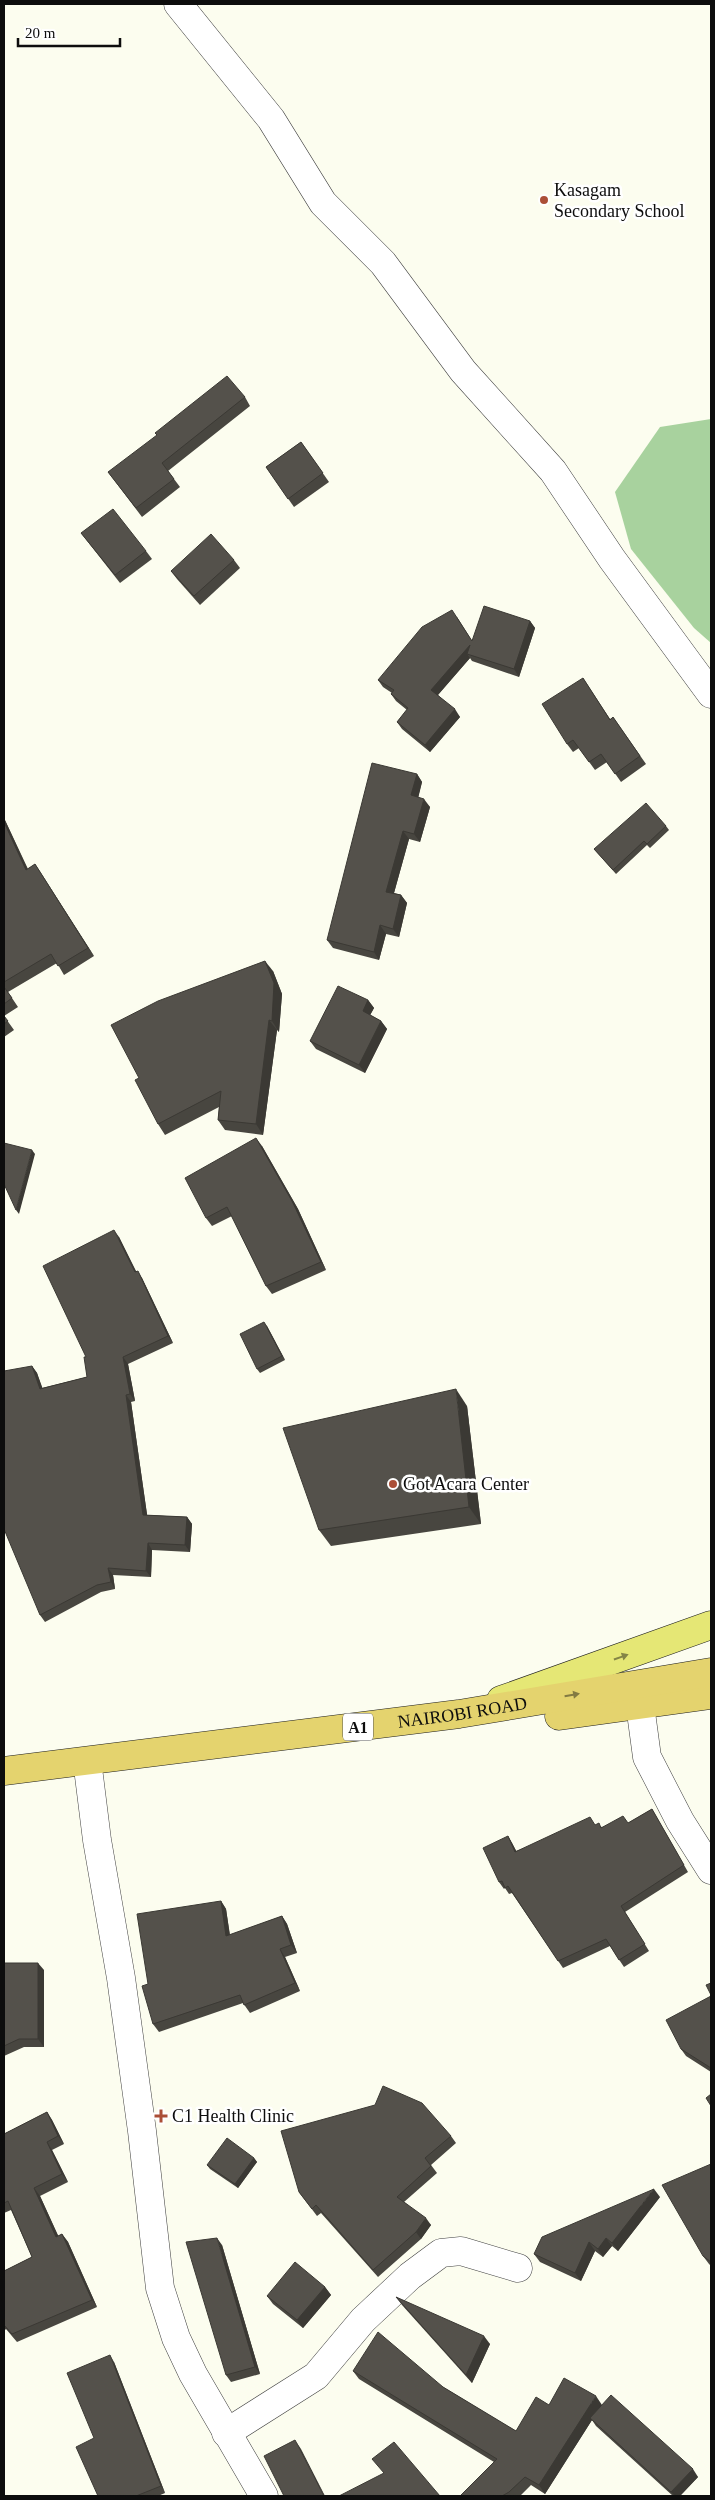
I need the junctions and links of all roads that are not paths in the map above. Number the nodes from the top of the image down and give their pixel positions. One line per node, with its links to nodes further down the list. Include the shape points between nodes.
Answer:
1 (178, 4): 2 (street, via 271,119 323,203 383,263 463,371 553,471 612,559)
2 (711, 694)
3 (711, 1625): 7 (main road, one-way to 3)
4 (711, 1672): 7 (highway, NAIROBI ROAD / A1, one-way to 4)
5 (711, 1695): 6 (highway, NAIROBI ROAD / A1)
6 (640, 1705): 9 (highway, NAIROBI ROAD / A1); 11 (street, via 647,1758 680,1821)
7 (459, 1714): 8 (highway, NAIROBI ROAD / A1)
8 (4, 1771)
9 (89, 1776): 10 (highway, NAIROBI ROAD / A1); 13 (street, via 121,1978 160,2288 176,2338)
10 (4, 1789)
11 (711, 1870)
12 (518, 2268): 13 (street, via 461,2251 441,2253 410,2276 363,2320 316,2376)
13 (226, 2433): 14 (street)
14 (264, 2496)

